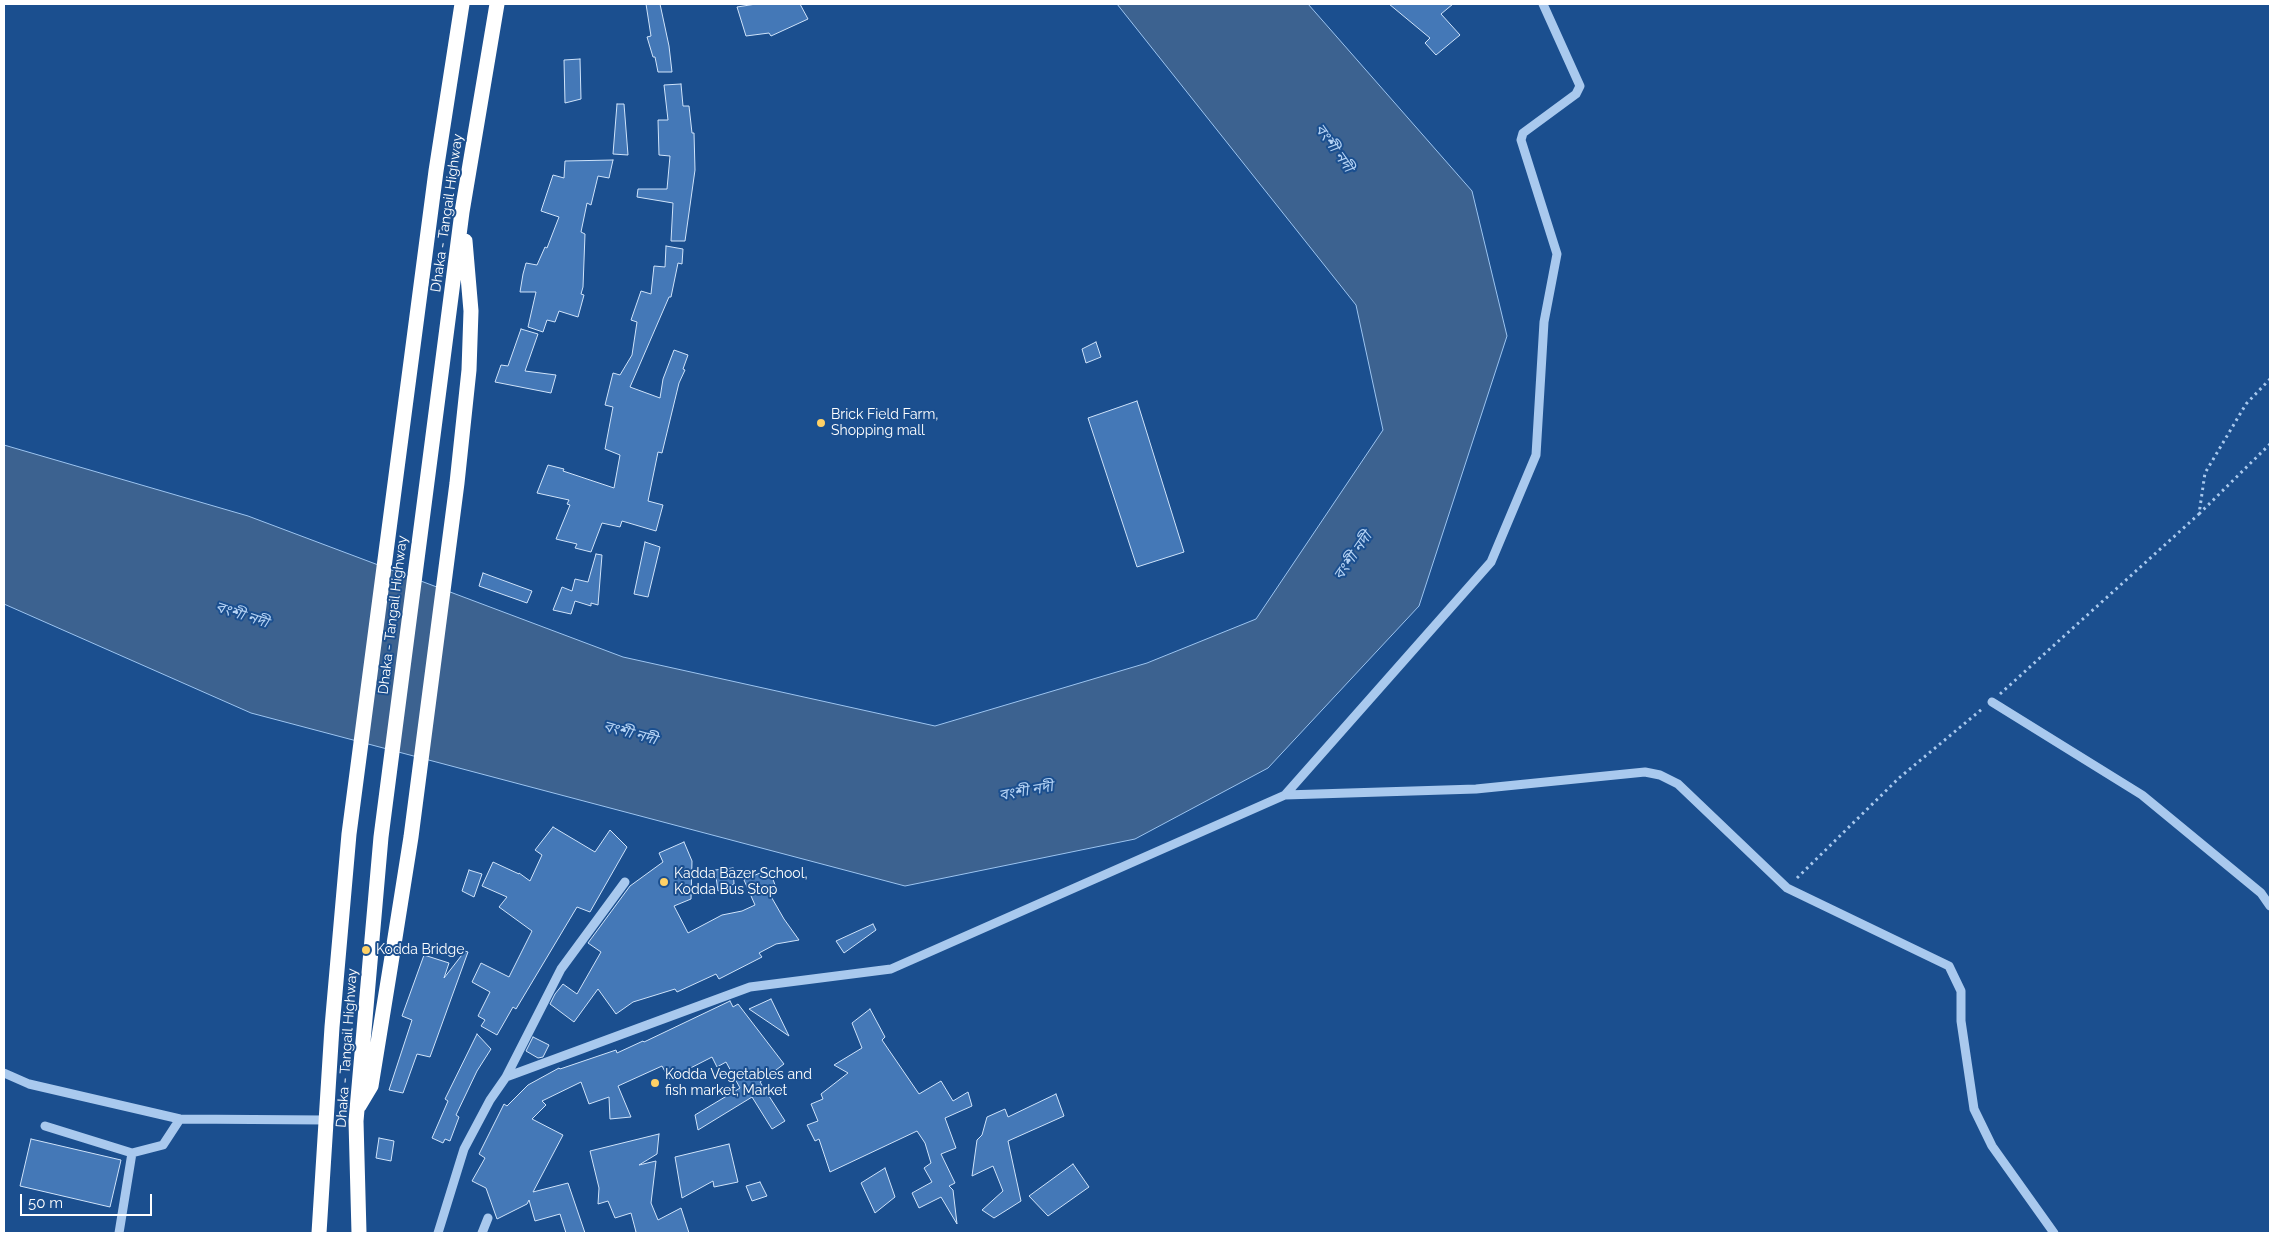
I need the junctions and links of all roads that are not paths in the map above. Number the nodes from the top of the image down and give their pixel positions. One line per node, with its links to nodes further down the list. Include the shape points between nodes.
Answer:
1 (462, 4): 13 (highway, Dhaka - Tangail Highway, via 436,171 349,834)
2 (496, 4): 4 (highway, Dhaka - Tangail Highway)
3 (1543, 4): 6 (street, via 1580,86 1576,94 1523,133 1521,140 1556,254 1544,322 1536,454 1491,562)
4 (462, 212): 11 (highway, Dhaka - Tangail Highway, via 381,837); 11 (highway, via 471,311 469,370 457,483 411,837 370,1086)
5 (1992, 702): 8 (street, via 2142,795 2261,893)
6 (1285, 795): 10 (street, via 891,969 750,987); 22 (street, via 1476,789 1645,772 1660,774 1678,784 1787,888 1948,966 1961,991 1961,1021 1974,1109 1992,1146)
7 (624, 882): 10 (street, via 562,969)
8 (2270, 906)
9 (4, 1073): 12 (street, via 29,1084)
10 (506, 1077): 20 (street, via 464,1148)
11 (358, 1108): 19 (highway, Dhaka - Tangail Highway)
12 (180, 1119): 13 (street); 15 (street, via 163,1145)
13 (325, 1120): 18 (highway, Dhaka - Tangail Highway)
14 (45, 1126): 15 (street)
15 (132, 1153): 17 (street)
16 (488, 1218): 21 (street)
17 (119, 1233)
18 (319, 1233)
19 (359, 1233)
20 (438, 1233)
21 (482, 1233)
22 (2054, 1233)

